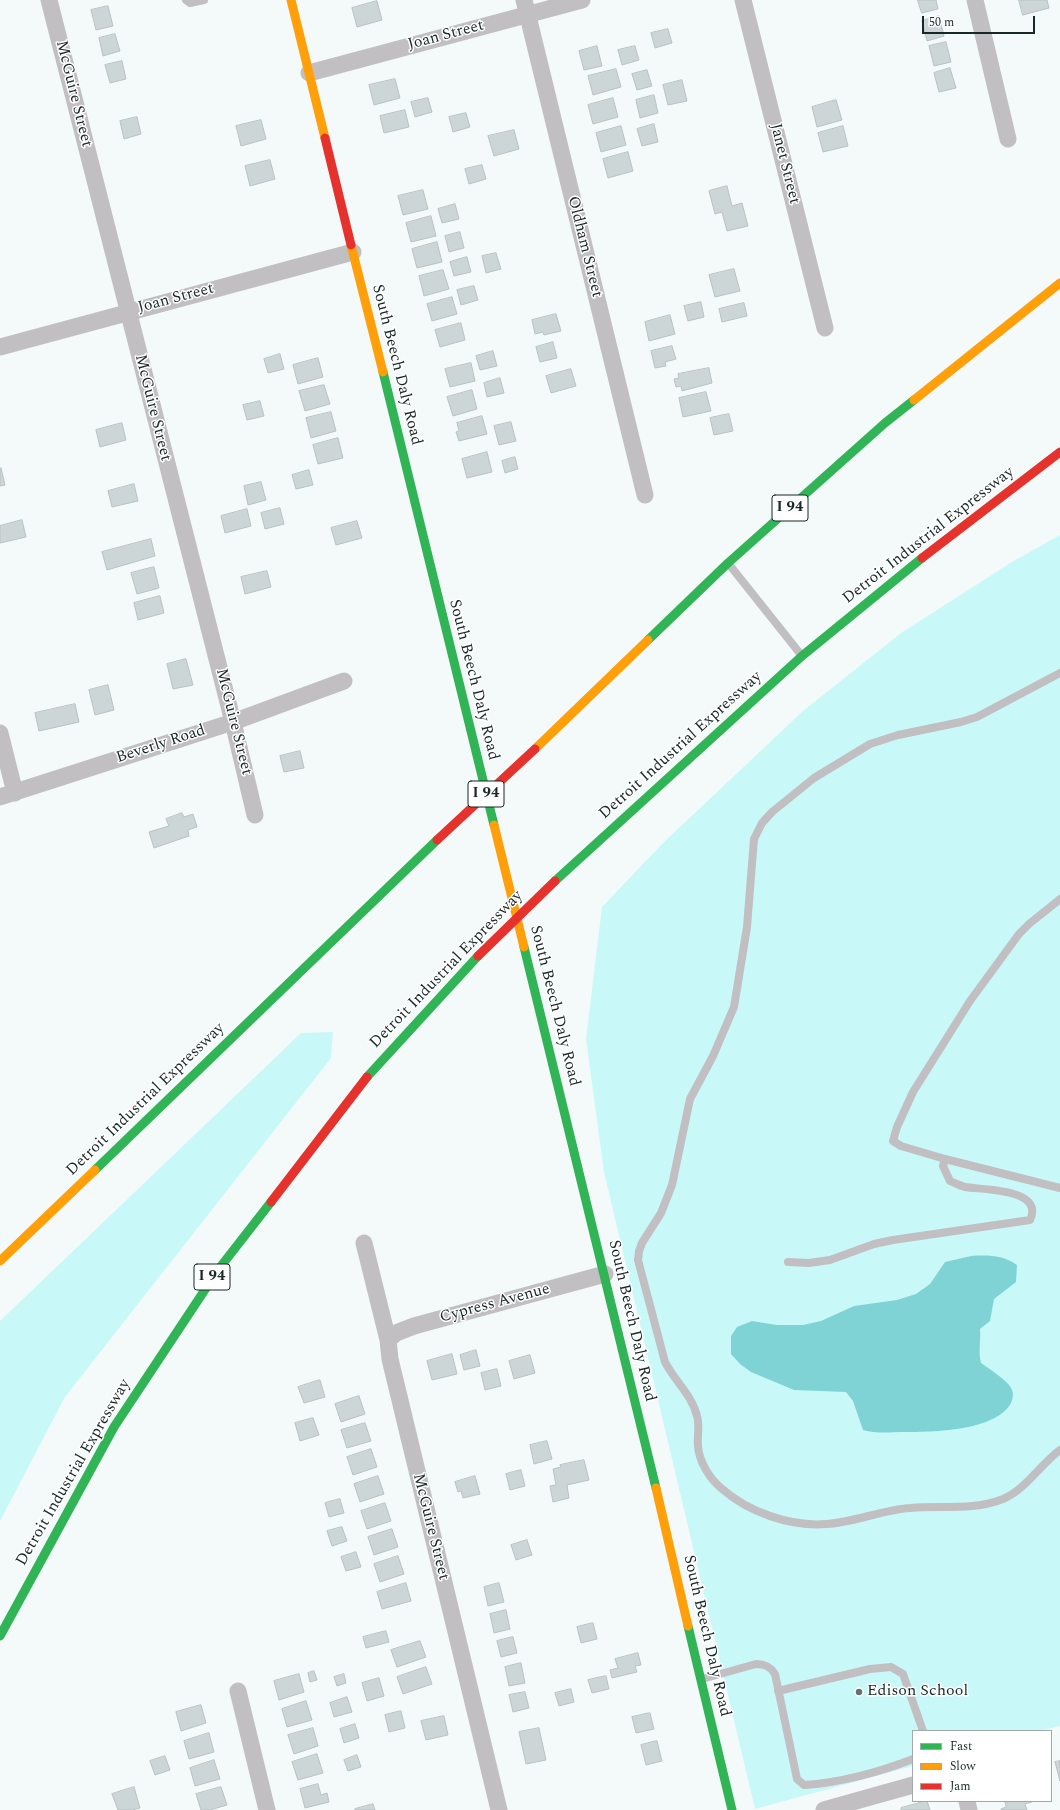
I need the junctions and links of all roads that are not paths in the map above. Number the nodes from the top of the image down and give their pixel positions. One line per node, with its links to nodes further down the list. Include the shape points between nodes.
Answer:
1 (49, 0): 13 (street, McGuire Street)
2 (186, 0): 3 (lane, via 190,3)
3 (204, 0)
4 (291, 0): 9 (main road, South Beech Daly Road)
5 (582, 0): 8 (street, Joan Street)
6 (743, 0): 14 (street, Janet Street)
7 (975, 0): 10 (street)
8 (526, 7): 9 (street, Joan Street); 17 (street, Oldham Street)
9 (309, 73): 11 (main road, South Beech Daly Road)
10 (1008, 139)
11 (353, 252): 13 (street, Joan Street); 32 (main road, South Beech Daly Road)
12 (1060, 283): 18 (main road, Detroit Industrial Expressway / I 94, via 885,423)
13 (128, 312): 15 (street, Joan Street); 22 (street, McGuire Street)
14 (825, 328)
15 (0, 347)
16 (1060, 452): 19 (main road, Detroit Industrial Expressway / I 94, via 934,549)
17 (644, 495)
18 (728, 563): 19 (lane); 30 (main road, Detroit Industrial Expressway / I 94, bridge)
19 (802, 656): 35 (main road, Detroit Industrial Expressway / I 94, bridge, via 555,881 478,956 375,1066 218,1270 114,1427)
20 (1060, 673): 34 (lane, via 977,717 870,744 814,778 762,823 754,839 747,927 734,1007 713,1056 690,1099 672,1186 661,1213 642,1243 638,1260 664,1362 697,1416 698,1445 705,1467 720,1487 739,1501 776,1518 794,1523 827,1524 909,1508 993,1502 1013,1494)
21 (344, 681): 22 (street, Beverly Road)
22 (233, 722): 24 (street, Beverly Road); 25 (street, McGuire Street)
23 (0, 733): 24 (street)
24 (7, 795)
25 (255, 815)
26 (1060, 899): 27 (lane, via 1019,934 979,988 913,1092 904,1111 893,1141 901,1146)
27 (945, 1159): 28 (lane); 31 (lane, via 943,1166 950,1181 964,1187 1007,1191 1018,1195 1032,1206 1030,1220 887,1241 830,1260)
28 (1060, 1188)
29 (364, 1243): 33 (street, McGuire Street)
30 (0, 1261)
31 (788, 1262)
32 (605, 1274): 33 (street, Cypress Avenue, via 414,1326 396,1333); 36 (main road, South Beech Daly Road)
33 (388, 1340): 43 (street, McGuire Street, via 390,1359)
34 (1060, 1450)
35 (0, 1636)
36 (701, 1679): 37 (lane, via 764,1664 772,1668); 44 (main road, South Beech Daly Road)
37 (778, 1691): 39 (lane, via 870,1669 891,1667 903,1674); 40 (lane, via 797,1779 804,1785 817,1785 888,1769)
38 (238, 1692): 42 (street)
39 (923, 1730)
40 (912, 1759)
41 (912, 1786): 45 (street)
42 (267, 1810)
43 (499, 1810)
44 (732, 1810)
45 (824, 1810)

